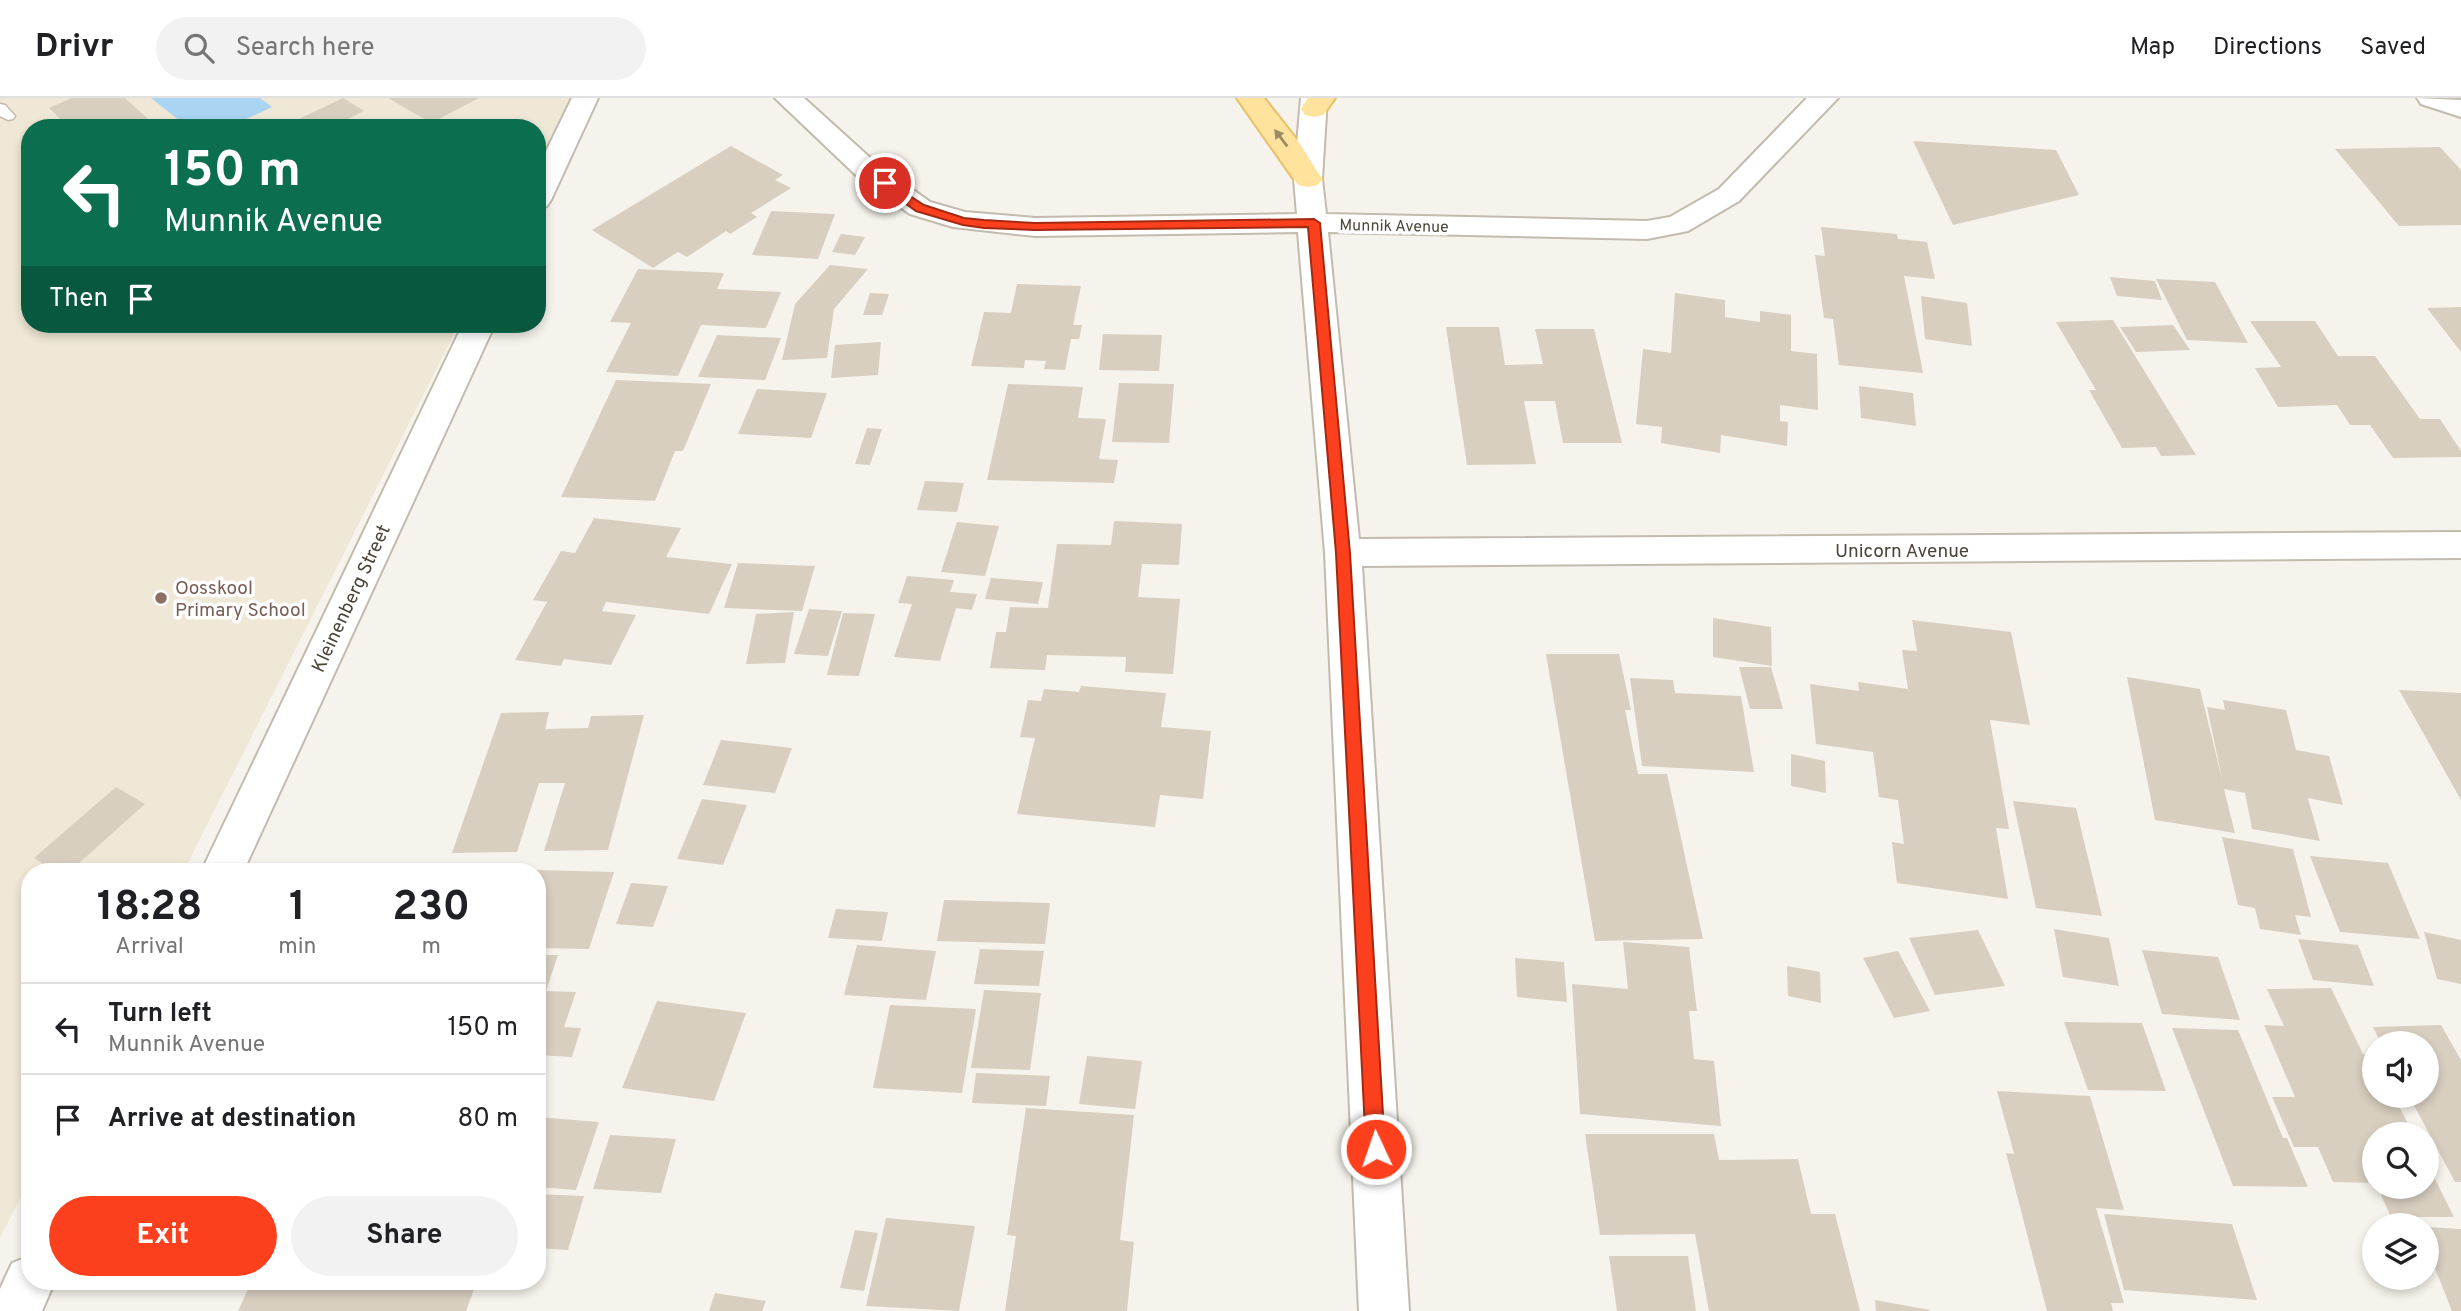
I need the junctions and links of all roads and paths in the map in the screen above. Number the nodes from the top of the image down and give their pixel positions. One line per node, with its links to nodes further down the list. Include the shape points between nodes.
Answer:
1 (585, 98): 9 (street)
2 (788, 98): 10 (street, Munnik Avenue, via 868,171 920,208 963,221 1035,227)
3 (1250, 98): 8 (main road, one-way to 3)
4 (1825, 98): 10 (street, Munnik Avenue, via 1730,195 1678,225 1637,230)
5 (2430, 98): 7 (street)
6 (1317, 102): 8 (street)
7 (2461, 109)
8 (1308, 179): 10 (street)
9 (546, 181)
10 (1314, 223): 13 (street)
11 (475, 333): 14 (street, Kleinenberg Street)
12 (2461, 545): 13 (street, Unicorn Avenue)
13 (1343, 553): 17 (street)
14 (226, 863)
15 (26, 1290): 16 (street)
16 (16, 1311)
17 (1384, 1311)

